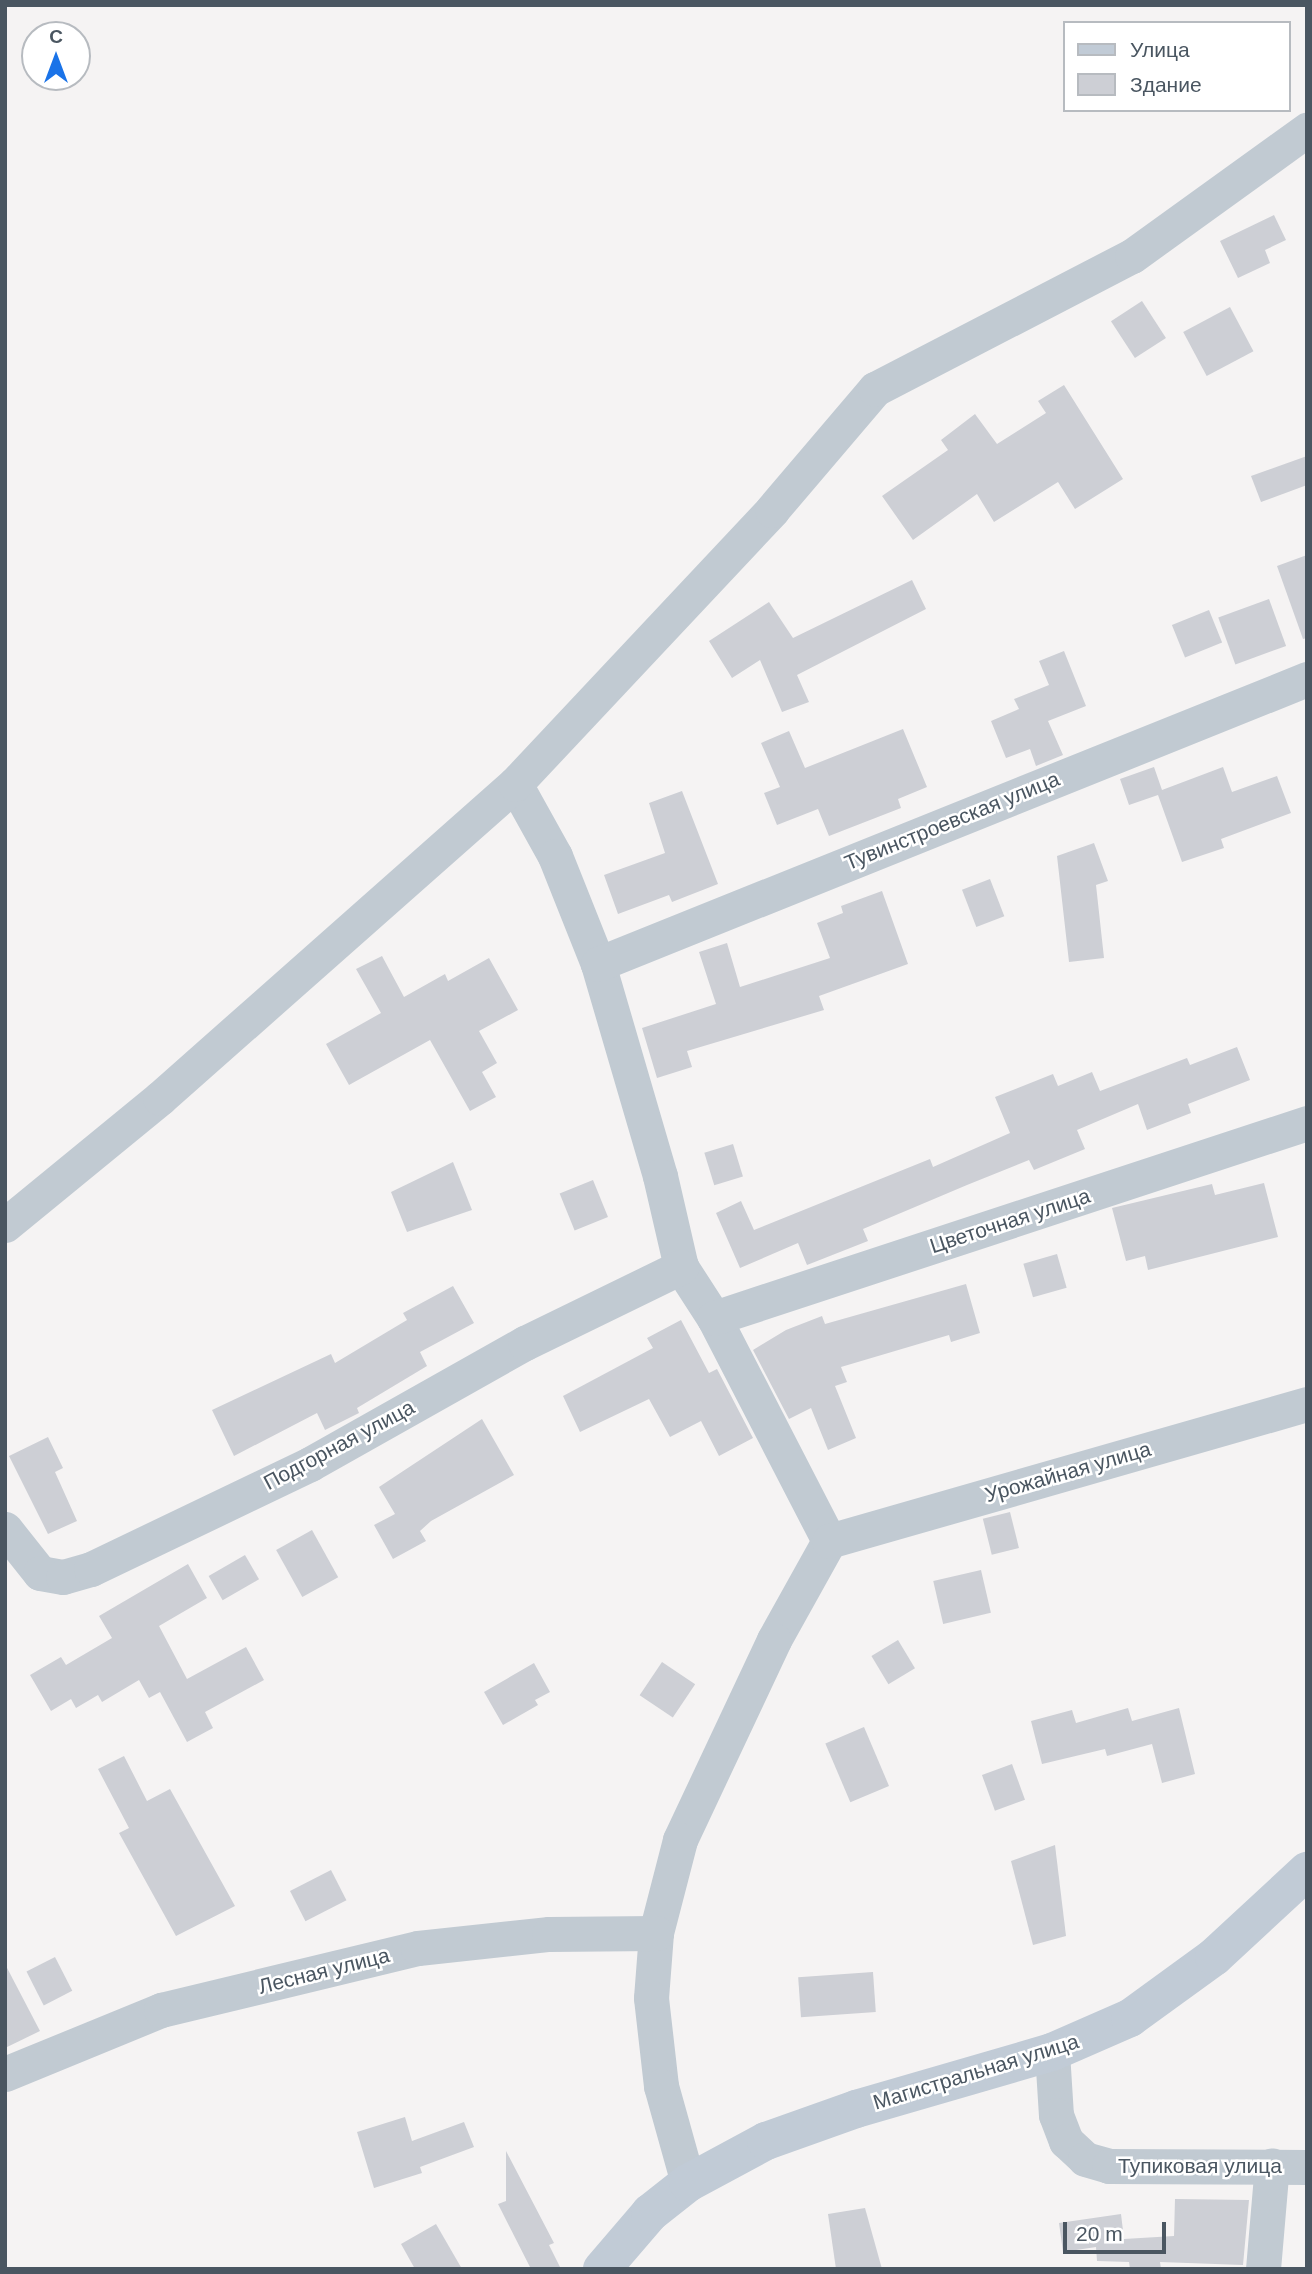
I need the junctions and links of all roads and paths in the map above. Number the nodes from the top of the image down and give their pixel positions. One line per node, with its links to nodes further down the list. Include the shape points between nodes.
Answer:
1 (1307, 130): 3 (street, via 1132,256 875,389 772,510)
2 (1307, 679): 4 (street, Тувинстроевская улица)
3 (515, 785): 4 (street, via 555,856); 6 (street, via 241,1028)
4 (598, 964): 7 (street, via 660,1176)
5 (1307, 1123): 8 (street, Цветочная улица)
6 (5, 1225)
7 (681, 1267): 8 (street); 10 (street, Подгорная улица, via 525,1343 310,1464 91,1569 63,1577 40,1573)
8 (714, 1318): 11 (street)
9 (1307, 1404): 11 (street, Урожайная улица)
10 (5, 1530)
11 (829, 1541): 13 (street, via 775,1640 680,1840)
12 (1307, 1871): 14 (street, Магистральная улица, via 1214,1957 1130,2018)
13 (656, 1933): 15 (street, Лесная улица, via 549,1934 418,1948 161,2010); 18 (street, via 651,1998 661,2086)
14 (1052, 2052): 16 (street, Тупиковая улица, via 1056,2115 1066,2141 1085,2159 1109,2166); 18 (street, Магистральная улица, via 856,2109 766,2141)
15 (5, 2074)
16 (1272, 2165): 17 (street, Тупиковая улица); 20 (street)
17 (1307, 2167)
18 (688, 2183): 19 (street, Магистральная улица, via 642,2220)
19 (602, 2269)
20 (1264, 2269)

